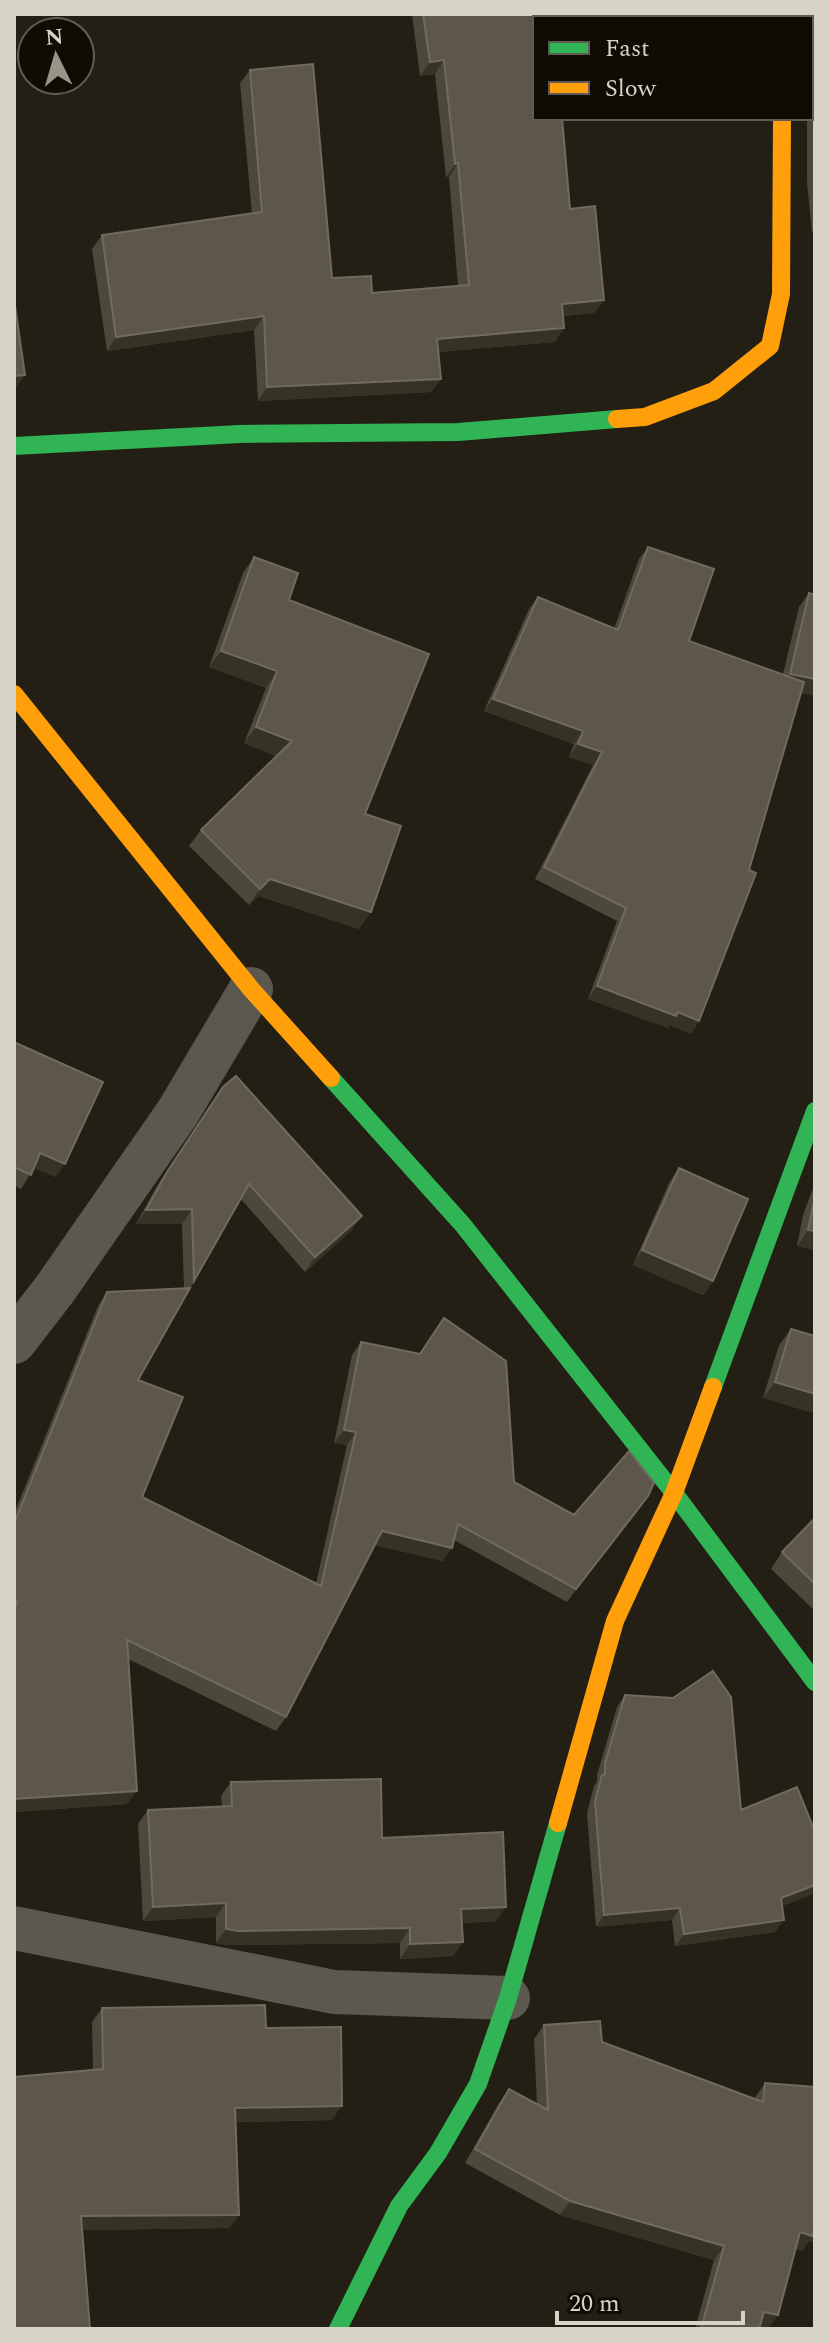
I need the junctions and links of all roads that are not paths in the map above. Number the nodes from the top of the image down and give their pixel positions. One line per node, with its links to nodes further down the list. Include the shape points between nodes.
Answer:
1 (782, 120): 2 (street, via 781,294 770,346 714,391 645,417 458,432 240,434)
2 (14, 446)
3 (14, 694): 4 (street)
4 (251, 989): 6 (street, via 178,1112); 8 (street, via 463,1225)
5 (815, 1111): 8 (street)
6 (35, 1285): 7 (street)
7 (14, 1342)
8 (674, 1493): 9 (street); 11 (street, via 615,1621)
9 (815, 1682)
10 (14, 1928): 11 (street, via 334,1992)
11 (508, 1998): 12 (street, via 478,2084 399,2206)
12 (338, 2329)

